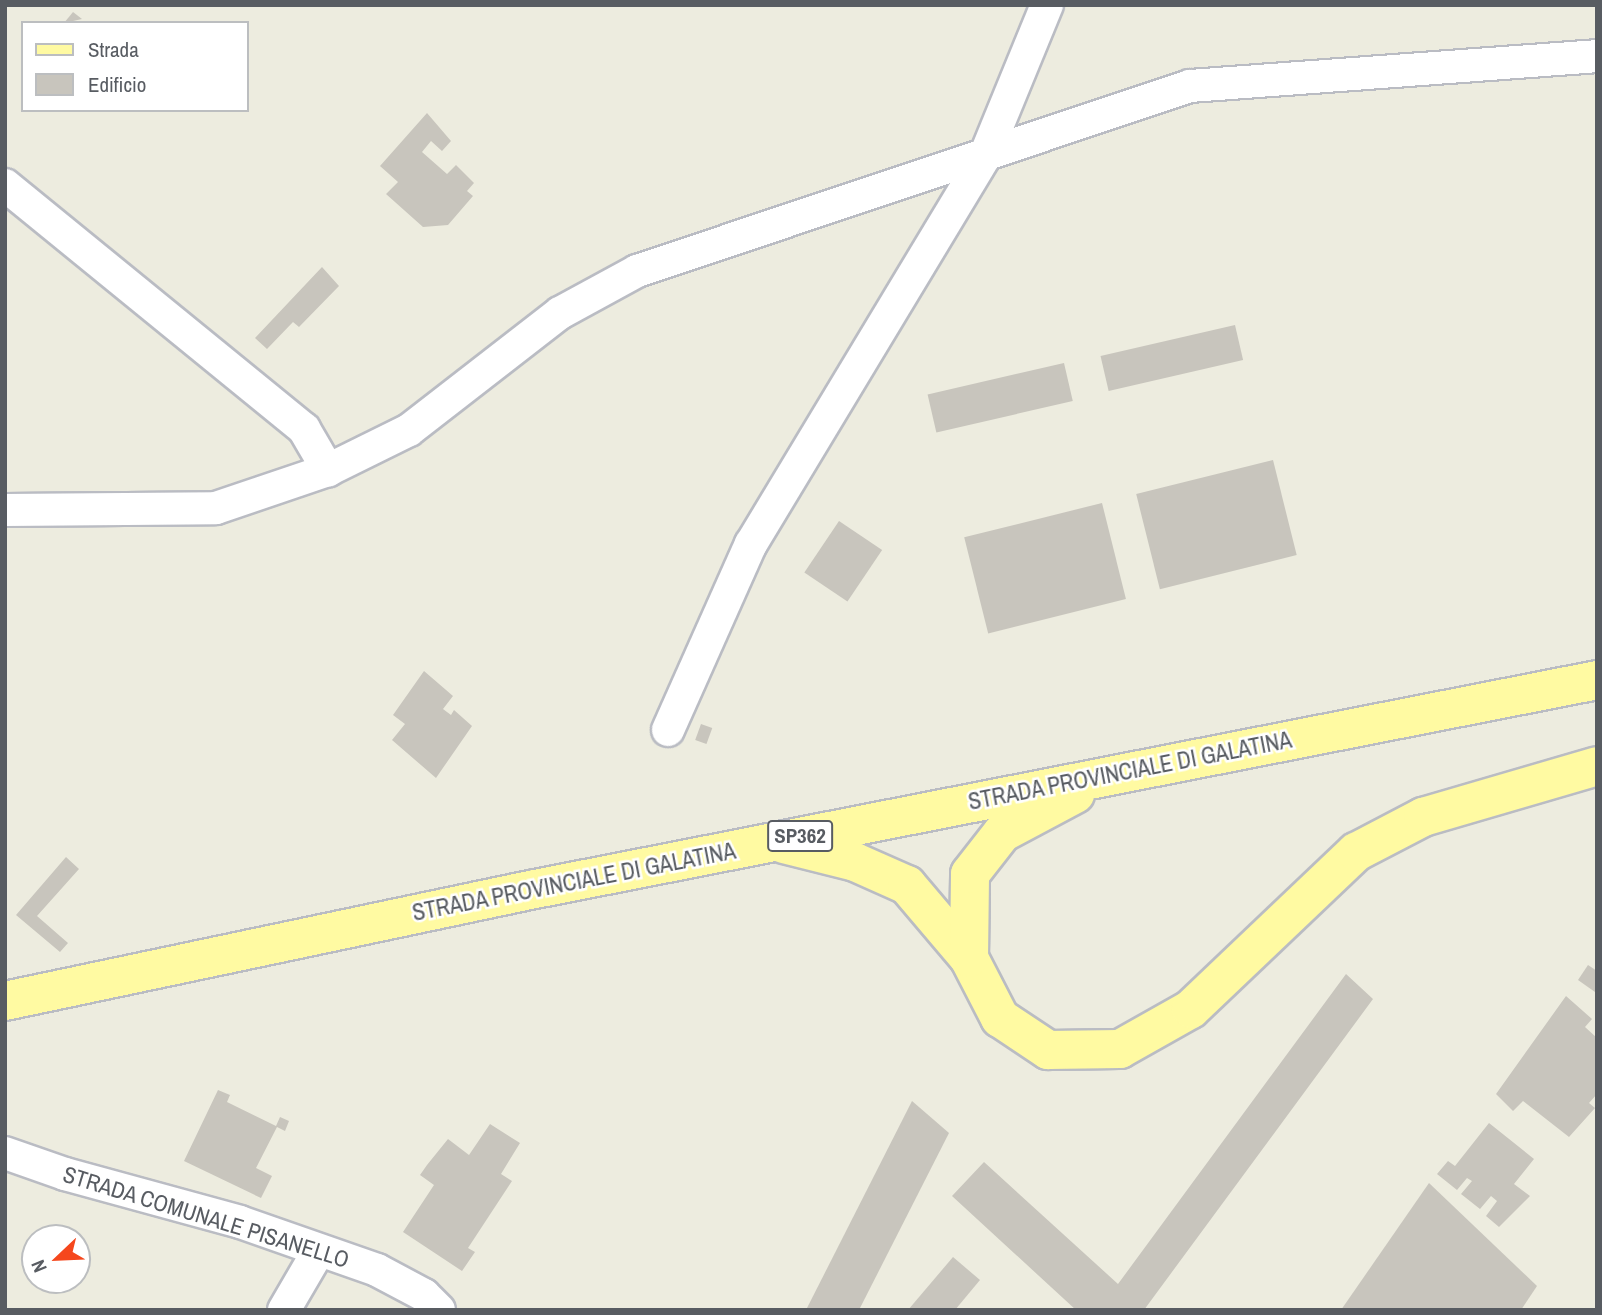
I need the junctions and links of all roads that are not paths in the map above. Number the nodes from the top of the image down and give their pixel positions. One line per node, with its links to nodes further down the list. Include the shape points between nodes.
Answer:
1 (1047, 5): 3 (street)
2 (1597, 56): 3 (street, via 1190,86)
3 (985, 156): 5 (street, via 637,271 560,313 408,430); 8 (street, via 751,544)
4 (5, 185): 5 (street, via 304,429)
5 (328, 470): 6 (street, via 216,508)
6 (5, 510)
7 (1597, 680): 10 (main road, STRADA PROVINCIALE DI GALATINA / SP362)
8 (668, 730)
9 (1597, 766): 12 (main road, via 1423,817 1356,852 1192,1009 1119,1049 1048,1049 1000,1018)
10 (1110, 775): 11 (main road, STRADA PROVINCIALE DI GALATINA / SP362); 12 (main road, via 1002,833 970,874)
11 (775, 842): 12 (main road, via 855,862 907,886); 13 (main road, STRADA PROVINCIALE DI GALATINA / SP362)
12 (969, 957)
13 (5, 1001)
14 (5, 1153): 15 (street, STRADA COMUNALE PISANELLO)
15 (320, 1250): 16 (street); 17 (street, STRADA COMUNALE PISANELLO, via 377,1270 424,1295)
16 (284, 1310)
17 (439, 1310)

